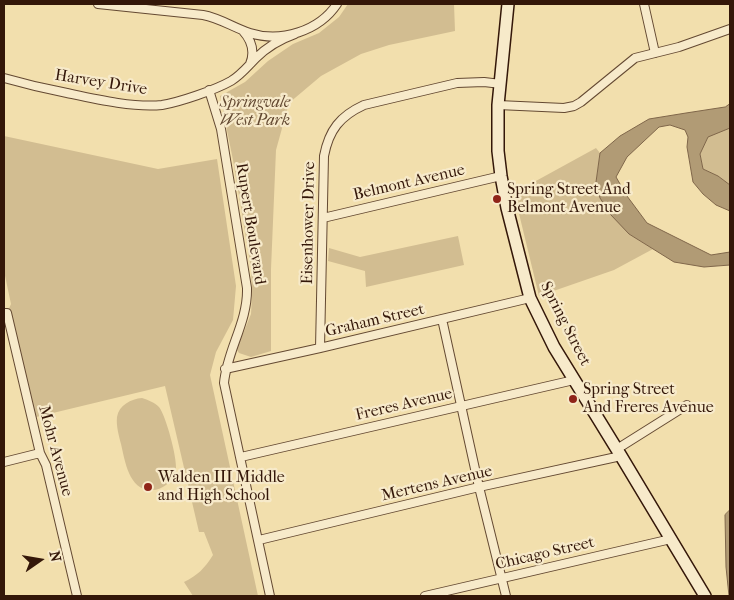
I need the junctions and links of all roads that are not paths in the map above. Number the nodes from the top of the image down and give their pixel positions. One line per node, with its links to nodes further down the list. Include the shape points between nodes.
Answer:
1 (98, 4): 5 (street, via 203,15)
2 (337, 4): 7 (street, Harvey Drive, via 320,21)
3 (508, 4): 11 (main road, Spring Street)
4 (644, 4): 8 (street)
5 (239, 29): 7 (street, via 263,36); 9 (street, via 252,44)
6 (730, 29): 8 (street)
7 (295, 34): 9 (street, Harvey Drive, via 271,46)
8 (655, 53): 13 (street, via 629,62 571,107)
9 (247, 68): 12 (street, Harvey Drive, via 232,80)
10 (4, 78): 12 (street, Harvey Drive, via 99,100 152,105 176,102)
11 (501, 84): 13 (main road, Spring Street); 15 (street, Eisenhower Drive, via 468,82 446,86 364,105 346,116 332,131 326,146)
12 (210, 90): 20 (street, Rupert Boulevard, via 221,129 247,288 244,316)
13 (498, 105): 14 (main road, Spring Street)
14 (501, 176): 15 (street, Belmont Avenue); 16 (main road, Spring Street)
15 (323, 218): 19 (street, Eisenhower Drive)
16 (530, 298): 18 (street, Graham Street); 21 (main road, Spring Street)
17 (5, 313): 25 (street, Mohr Avenue)
18 (442, 319): 19 (street, Graham Street); 23 (street)
19 (320, 348): 20 (street, Graham Street)
20 (226, 370): 26 (street, Rupert Boulevard, via 224,383)
21 (574, 380): 23 (street, Freres Avenue); 24 (main road, Spring Street)
22 (687, 405): 24 (street, Mertens Avenue)
23 (462, 406): 26 (street, Freres Avenue); 28 (street)
24 (619, 452): 28 (street, Mertens Avenue); 29 (main road, Spring Street)
25 (40, 454): 27 (street); 32 (street, Mohr Avenue, via 46,465)
26 (241, 457): 30 (street, Rupert Boulevard)
27 (4, 462)
28 (479, 487): 30 (street, Mertens Avenue); 31 (street)
29 (671, 539): 31 (street, Chicago Street); 36 (main road, Spring Street)
30 (259, 540): 33 (street, Rupert Boulevard)
31 (501, 578): 34 (street, Chicago Street); 35 (street)
32 (77, 596)
33 (270, 596)
34 (425, 596)
35 (506, 596)
36 (704, 596)

